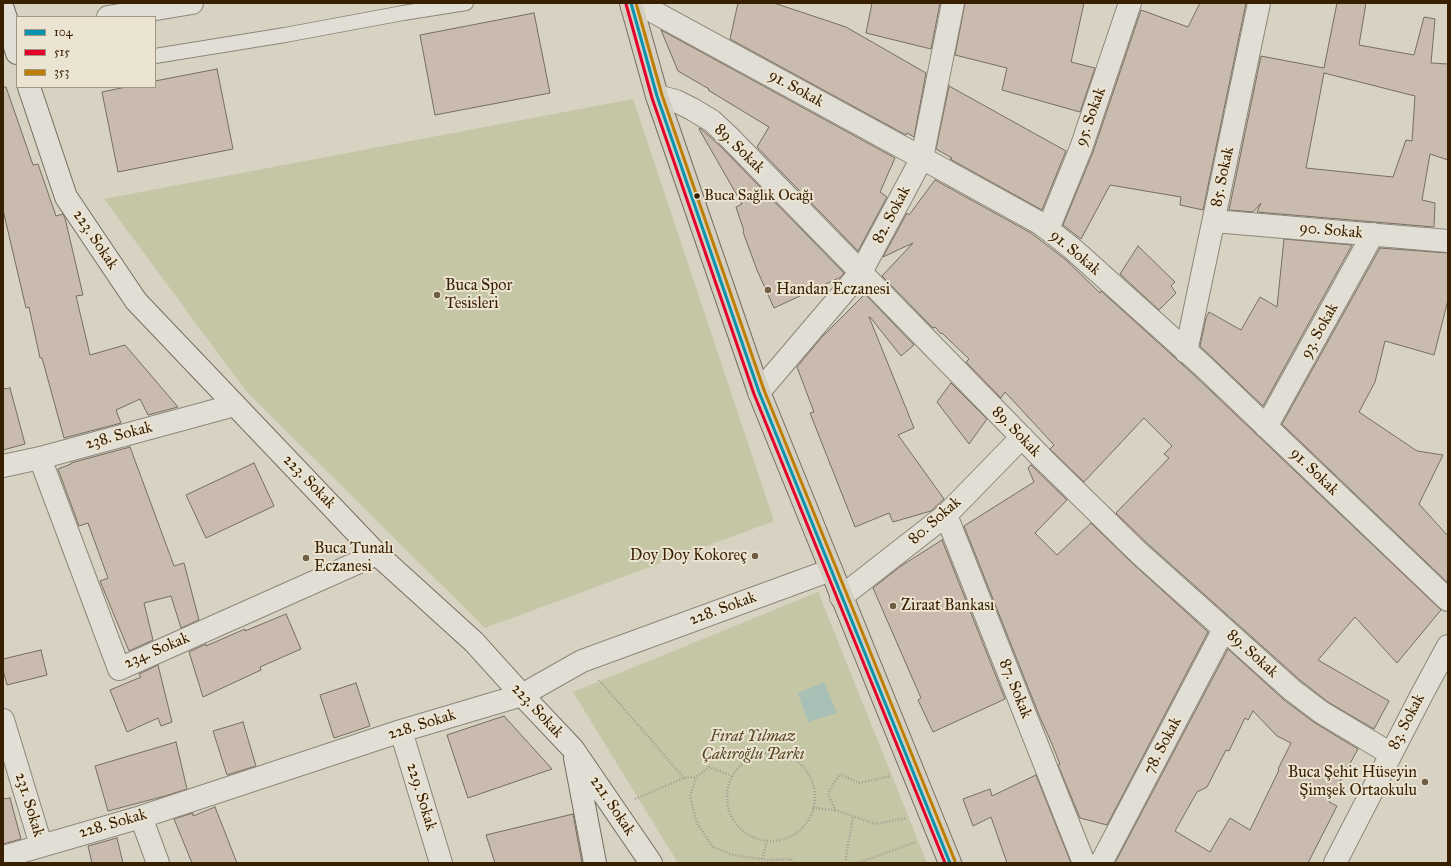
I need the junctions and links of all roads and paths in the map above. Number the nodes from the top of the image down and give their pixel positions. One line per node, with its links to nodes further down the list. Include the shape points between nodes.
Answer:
1 (192, 3): 8 (street)
2 (466, 3): 10 (lane)
3 (953, 3): 13 (street, 82. Sokak)
4 (1130, 3): 15 (street, 95. Sokak, via 1083,140)
5 (1259, 3): 14 (street, 85. Sokak)
6 (631, 5): 12 (main road); 13 (street, 91. Sokak, via 643,6)
7 (3, 9): 9 (street)
8 (114, 16)
9 (15, 42)
10 (156, 56)
11 (29, 88): 21 (street, 223. Sokak, via 66,198 136,301)
12 (657, 96): 18 (street, 89. Sokak, via 676,100 723,131); 20 (main road)
13 (922, 158): 15 (street, 91. Sokak); 18 (street, 82. Sokak)
14 (1214, 221): 16 (street, 90. Sokak); 19 (street, 85. Sokak)
15 (1048, 229): 19 (street, 91. Sokak)
16 (1373, 234): 17 (street, 90. Sokak); 22 (street, 93. Sokak)
17 (1448, 241)
18 (862, 272): 20 (street, 82. Sokak); 23 (street, 89. Sokak)
19 (1186, 352): 22 (street, 91. Sokak)
20 (759, 392): 28 (main road)
21 (236, 405): 24 (street, 238. Sokak); 27 (street, 223. Sokak)
22 (1266, 427): 30 (street, 91. Sokak)
23 (1022, 437): 26 (street, 80. Sokak); 31 (street, 89. Sokak, via 1139,552)
24 (40, 458): 25 (street, 238. Sokak); 27 (street, 234. Sokak, via 119,669)
25 (3, 466)
26 (946, 515): 29 (street, 80. Sokak); 62 (street, 87. Sokak)
27 (377, 554): 34 (street, 223. Sokak, via 474,642)
28 (831, 570): 29 (main road); 33 (street, 228. Sokak)
29 (841, 597): 39 (main road)
30 (1448, 600)
31 (1224, 629): 38 (street, 89. Sokak, via 1292,690 1321,712); 63 (street, 78. Sokak)
32 (1448, 647): 38 (street, 83. Sokak)
33 (582, 661): 34 (street, 228. Sokak); 42 (path)
34 (522, 695): 36 (street, 228. Sokak); 37 (street, 223. Sokak)
35 (3, 720): 51 (street, 231. Sokak)
36 (401, 731): 48 (street, 228. Sokak); 55 (street, 229. Sokak)
37 (573, 749): 44 (street, 221. Sokak); 56 (street, 223. Sokak)
38 (1391, 754): 64 (street, 83. Sokak)
39 (914, 771): 45 (path, via 859,783 840,774 828,793); 46 (main road)
40 (732, 776): 41 (path, via 709,767); 43 (path, via 744,761 756,755 784,755 796,761 807,772 814,786); 50 (path, via 726,798 735,824 745,833)
41 (696, 777): 42 (path); 53 (path, via 690,797 697,824 712,847 732,855)
42 (684, 778): 44 (path)
43 (813, 808): 45 (path); 50 (path, via 802,829 789,837)
44 (614, 809): 57 (street, 221. Sokak)
45 (835, 810): 47 (path)
46 (930, 812): 47 (path, via 876,824); 49 (main road)
47 (852, 816): 59 (path)
48 (141, 817): 51 (street, 228. Sokak); 54 (street)
49 (939, 834): 60 (path); 61 (main road)
50 (767, 841): 53 (path)
51 (41, 845): 52 (street, 228. Sokak)
52 (3, 857)
53 (762, 859): 58 (path, via 791,858)
54 (158, 863)
55 (441, 863)
56 (595, 863)
57 (651, 863)
58 (793, 863)
59 (845, 863)
60 (858, 863)
61 (950, 863)
62 (1084, 863)
63 (1101, 863)
64 (1335, 863)

